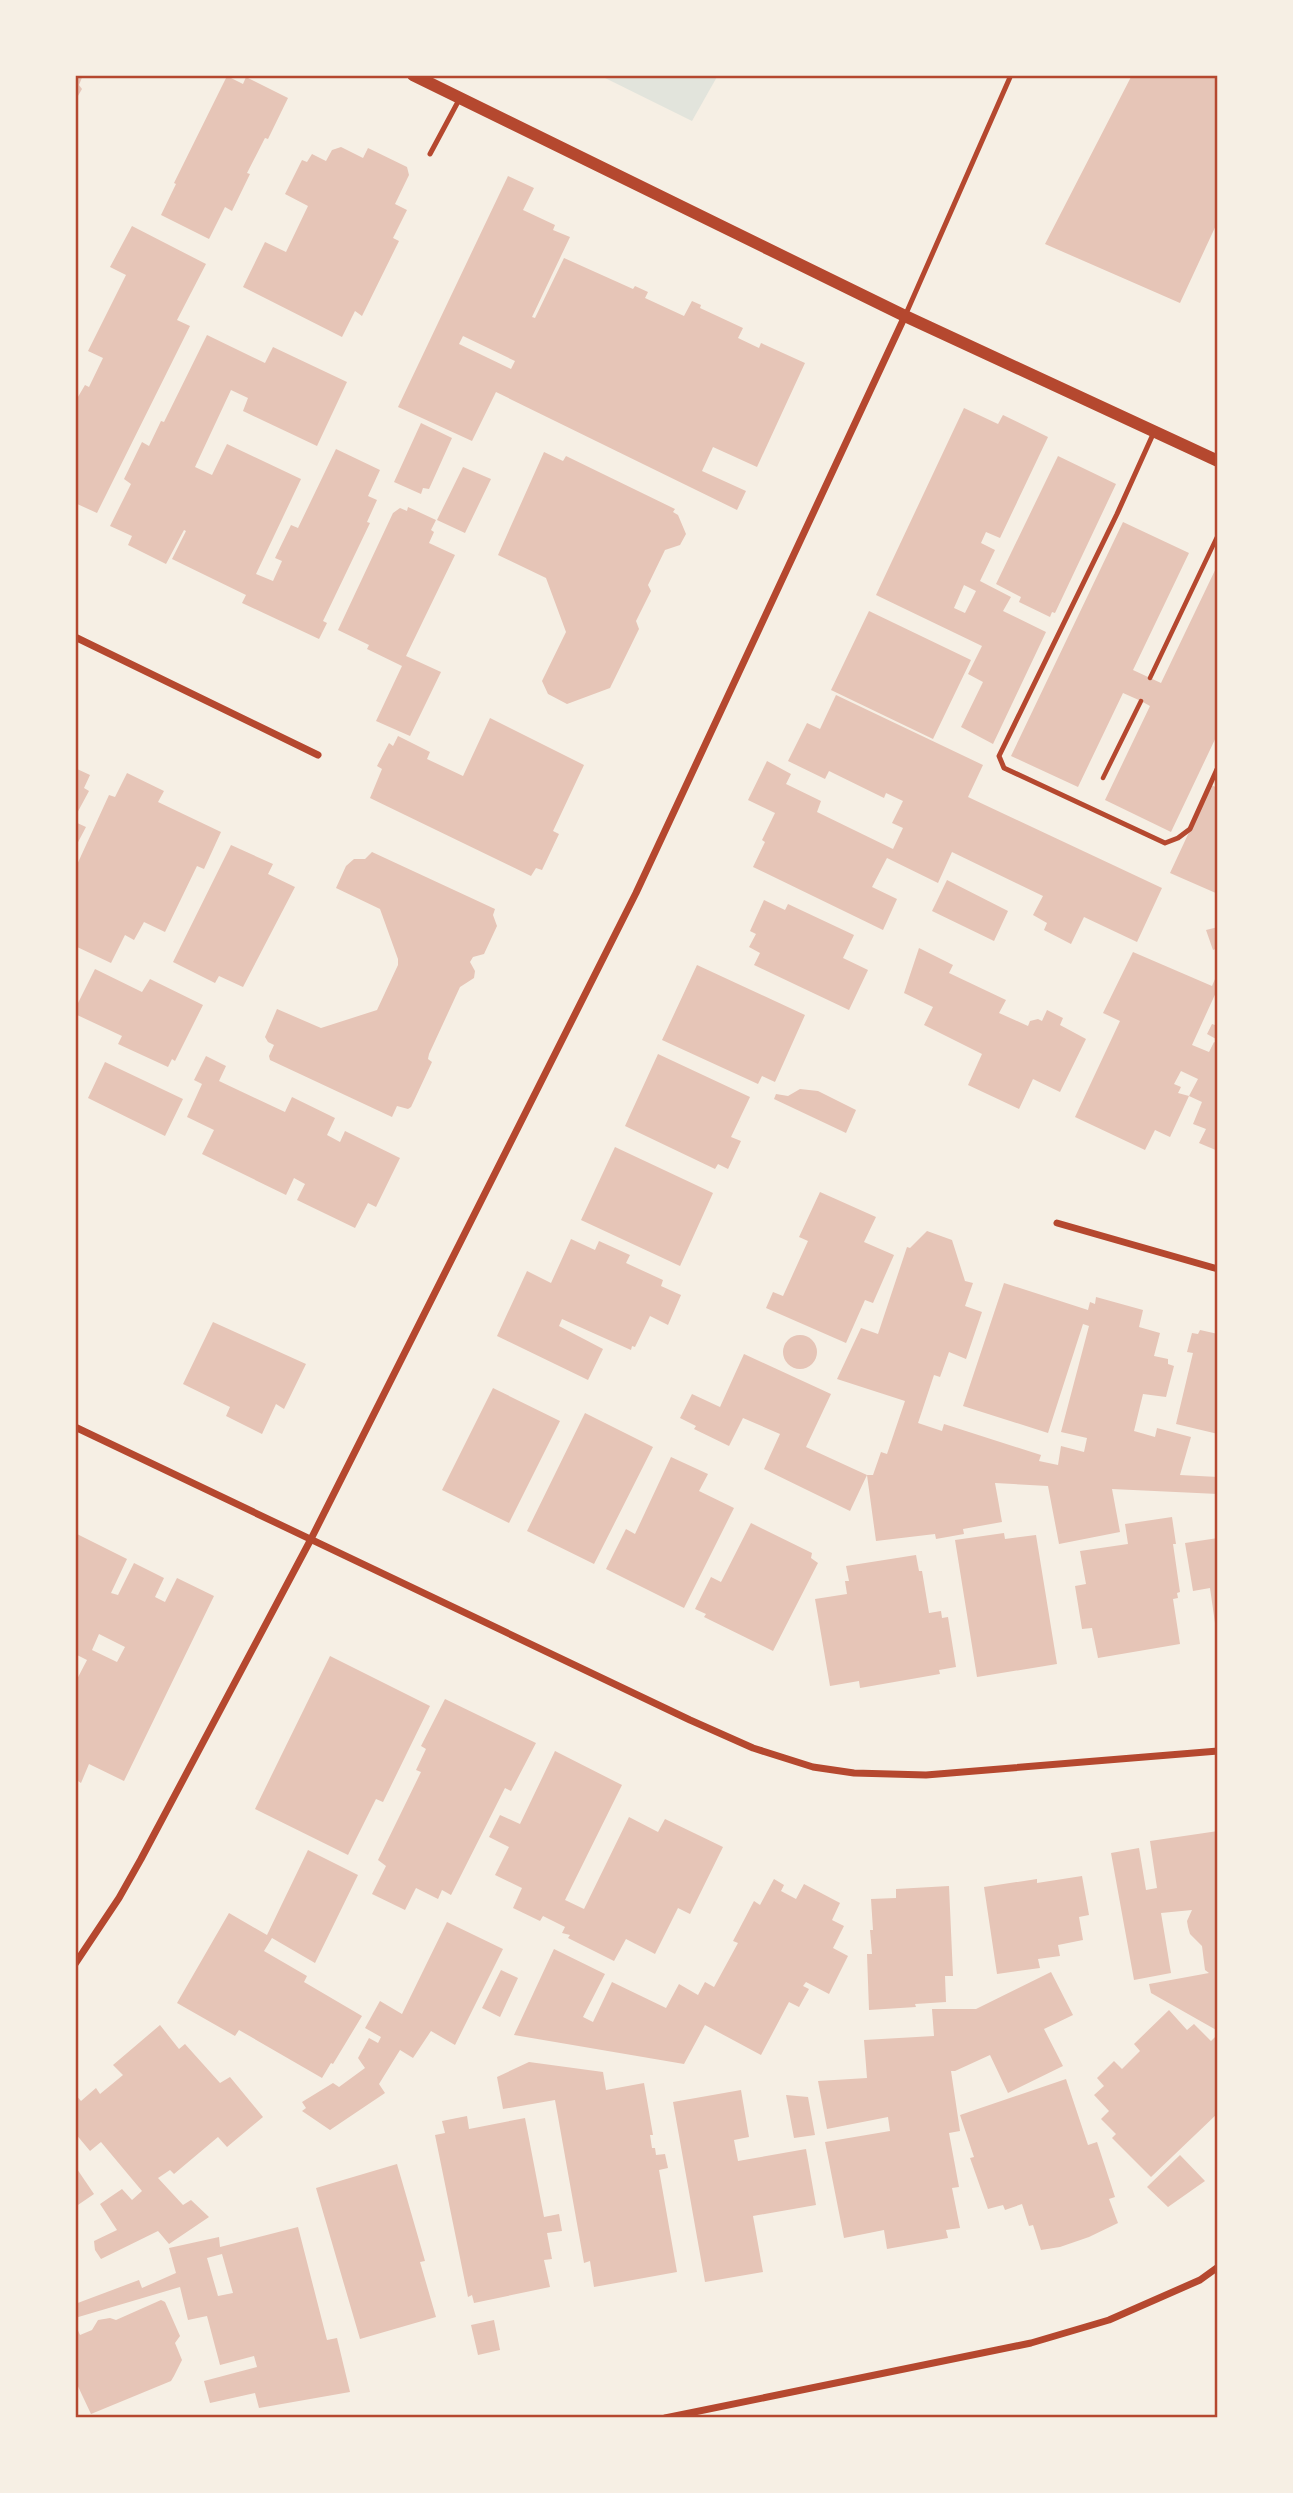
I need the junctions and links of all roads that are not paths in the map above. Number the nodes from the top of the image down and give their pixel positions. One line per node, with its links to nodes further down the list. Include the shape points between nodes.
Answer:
1 (414, 75): 3 (street)
2 (1011, 75): 5 (lane)
3 (460, 98): 4 (lane); 5 (street)
4 (430, 154)
5 (905, 316): 6 (street); 14 (street, via 636,893)
6 (1154, 432): 7 (street); 10 (lane, via 999,756 1004,768 1165,843 1190,829)
7 (1218, 461)
8 (75, 636): 9 (street)
9 (318, 755)
10 (1218, 766)
11 (1057, 1223): 12 (street)
12 (1218, 1269)
13 (75, 1427): 14 (street)
14 (310, 1541): 15 (street, via 752,1748 813,1767 926,1775); 16 (street, via 141,1859)
15 (1218, 1751)
16 (75, 1964)
17 (1218, 2267): 18 (street, via 1200,2280 1109,2320 1031,2343)
18 (665, 2418)

